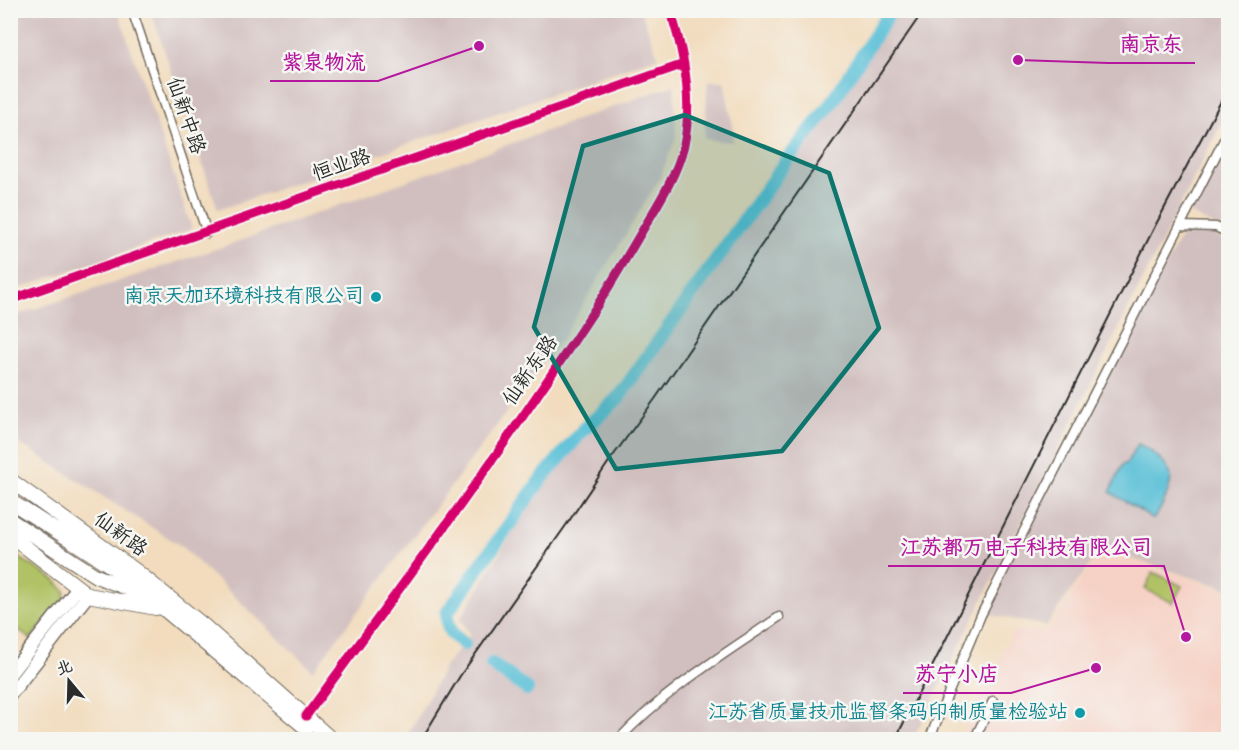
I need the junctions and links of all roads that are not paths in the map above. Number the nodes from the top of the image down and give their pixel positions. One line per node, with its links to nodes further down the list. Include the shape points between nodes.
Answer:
1 (132, 10): 6 (street, 仙新中路)
2 (670, 10): 3 (street, 仙新东路)
3 (684, 64): 6 (street, 恒业路); 20 (street, 仙新东路, via 688,115 684,146 667,189 562,359)
4 (1228, 132): 5 (street)
5 (1182, 226): 7 (street, via 1216,227); 24 (street, via 981,615)
6 (207, 233): 8 (street, 恒业路)
7 (1228, 234)
8 (10, 300)
9 (10, 480): 16 (main road, 仙新路, via 136,570)
10 (10, 501): 16 (main road, 仙新路)
11 (10, 520): 14 (main road, 仙新路, via 96,576 135,591)
12 (10, 535): 13 (main road, 仙新路)
13 (83, 591): 14 (main road, 仙新路); 17 (main road); 18 (main road)
14 (164, 609): 21 (main road, 仙新路)
15 (779, 617): 23 (street, via 690,678)
16 (204, 626): 20 (main road, 仙新路)
17 (10, 674)
18 (10, 695)
19 (993, 701): 25 (street)
20 (306, 716): 22 (main road, 仙新路)
21 (319, 740)
22 (332, 740)
23 (618, 740)
24 (928, 740)
25 (974, 740)

